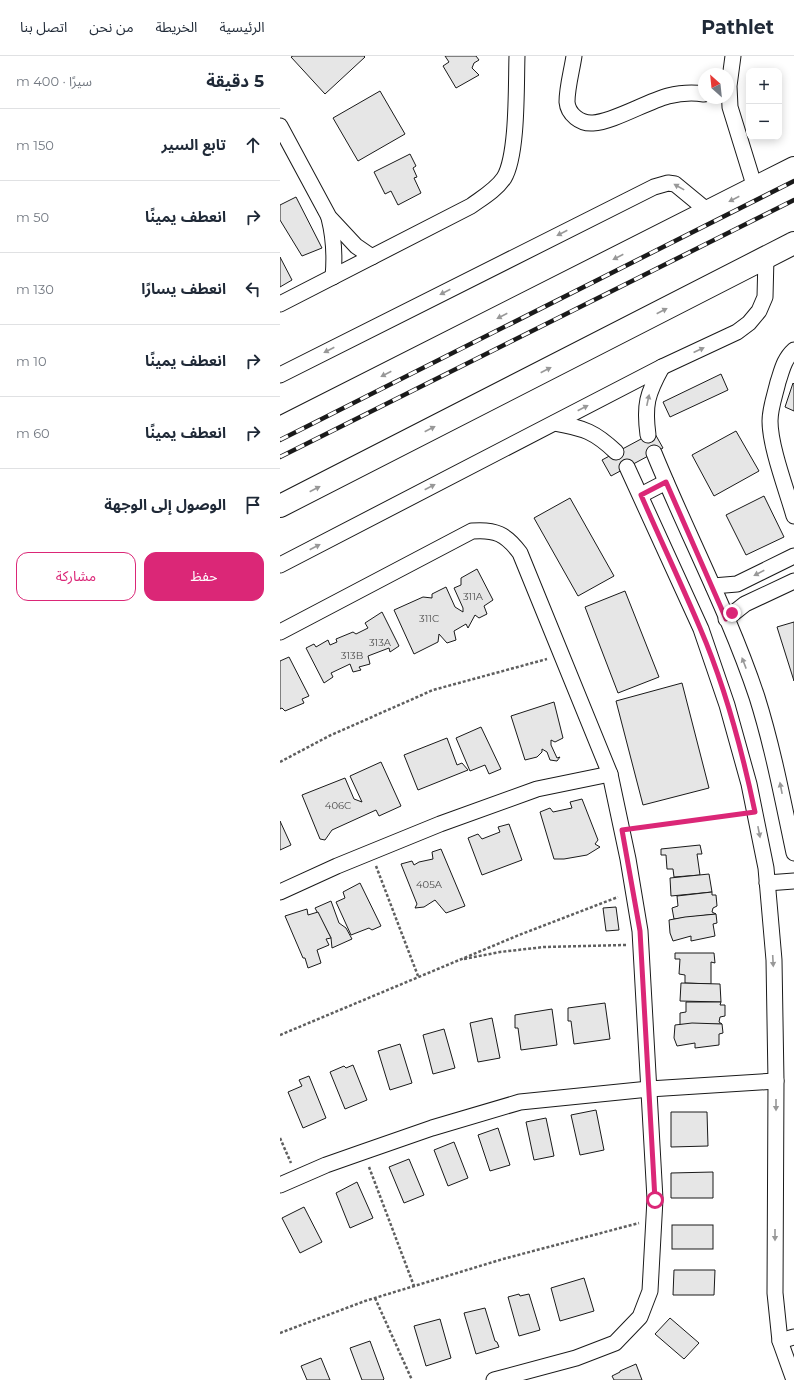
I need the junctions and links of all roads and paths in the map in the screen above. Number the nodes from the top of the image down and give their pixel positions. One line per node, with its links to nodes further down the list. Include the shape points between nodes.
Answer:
1 (517, 56): 13 (street, via 514,132 510,162 504,178 471,206)
2 (574, 56): 5 (street, via 567,101 571,113 587,123 601,122 666,96)
3 (733, 56): 4 (street)
4 (732, 68)
5 (698, 94)
6 (729, 104): 9 (street)
7 (280, 126): 11 (street)
8 (794, 168): 9 (main road)
9 (756, 188): 10 (main road, one-way to 10)
10 (709, 212): 19 (street, one-way to 19, via 675,184 654,187); 21 (main road, one-way to 21)
11 (329, 217): 13 (street, via 356,246); 15 (street, via 334,237)
12 (794, 243): 14 (main road)
13 (372, 257): 15 (street)
14 (766, 257): 18 (street, one-way to 14, via 737,332 749,323 759,311 765,297); 28 (main road, one-way to 14)
15 (333, 277): 16 (street)
16 (280, 304)
17 (794, 350): 29 (street, via 781,371 770,422 772,440)
18 (662, 367): 20 (street, one-way to 18); 22 (street, one-way to 18, via 645,412 650,388)
19 (280, 375)
20 (556, 422): 23 (street, via 586,430 600,437); 31 (street, one-way to 20)
21 (280, 428)
22 (648, 435)
23 (616, 452)
24 (654, 453): 26 (street)
25 (627, 467): 27 (street)
26 (666, 482): 27 (street); 33 (street)
27 (641, 495): 39 (street, via 701,629 727,705)
28 (280, 506)
29 (794, 516)
30 (794, 556): 33 (street, one-way to 33, via 737,584)
31 (280, 565)
32 (794, 581): 34 (street, via 745,604)
33 (712, 586): 34 (street)
34 (726, 619): 42 (street, one-way to 34, via 779,777 756,696)
35 (280, 632): 36 (street, via 459,537 472,531 486,530 505,537 520,552)
36 (561, 655): 37 (path, via 433,690 328,736); 38 (street)
37 (280, 762)
38 (610, 774): 40 (street); 41 (street, via 537,789)
39 (755, 812): 40 (path); 44 (street, one-way to 44)
40 (622, 830): 45 (street)
41 (371, 852): 46 (street); 49 (path)
42 (794, 853)
43 (794, 881): 44 (street)
44 (767, 883): 51 (street, one-way to 51, via 774,960)
45 (633, 891): 47 (street); 48 (path, via 519,934)
46 (280, 892)
47 (640, 944): 48 (path, via 544,947 500,952); 52 (street)
48 (458, 961): 49 (path)
49 (418, 976): 50 (path)
50 (280, 1035)
51 (776, 1081): 52 (street); 61 (street, one-way to 61, via 775,1292)
52 (650, 1089): 54 (street, via 520,1102); 57 (street)
53 (280, 1138): 55 (path)
54 (363, 1152): 55 (street); 58 (path)
55 (297, 1178): 56 (street)
56 (280, 1185)
57 (654, 1219): 58 (path, via 503,1259); 63 (street, via 650,1291 640,1317 615,1343 576,1358)
58 (414, 1286): 59 (path)
59 (375, 1298): 60 (path); 62 (path)
60 (280, 1333)
61 (787, 1339): 64 (street)
62 (412, 1380)
63 (494, 1380)
64 (794, 1380)

